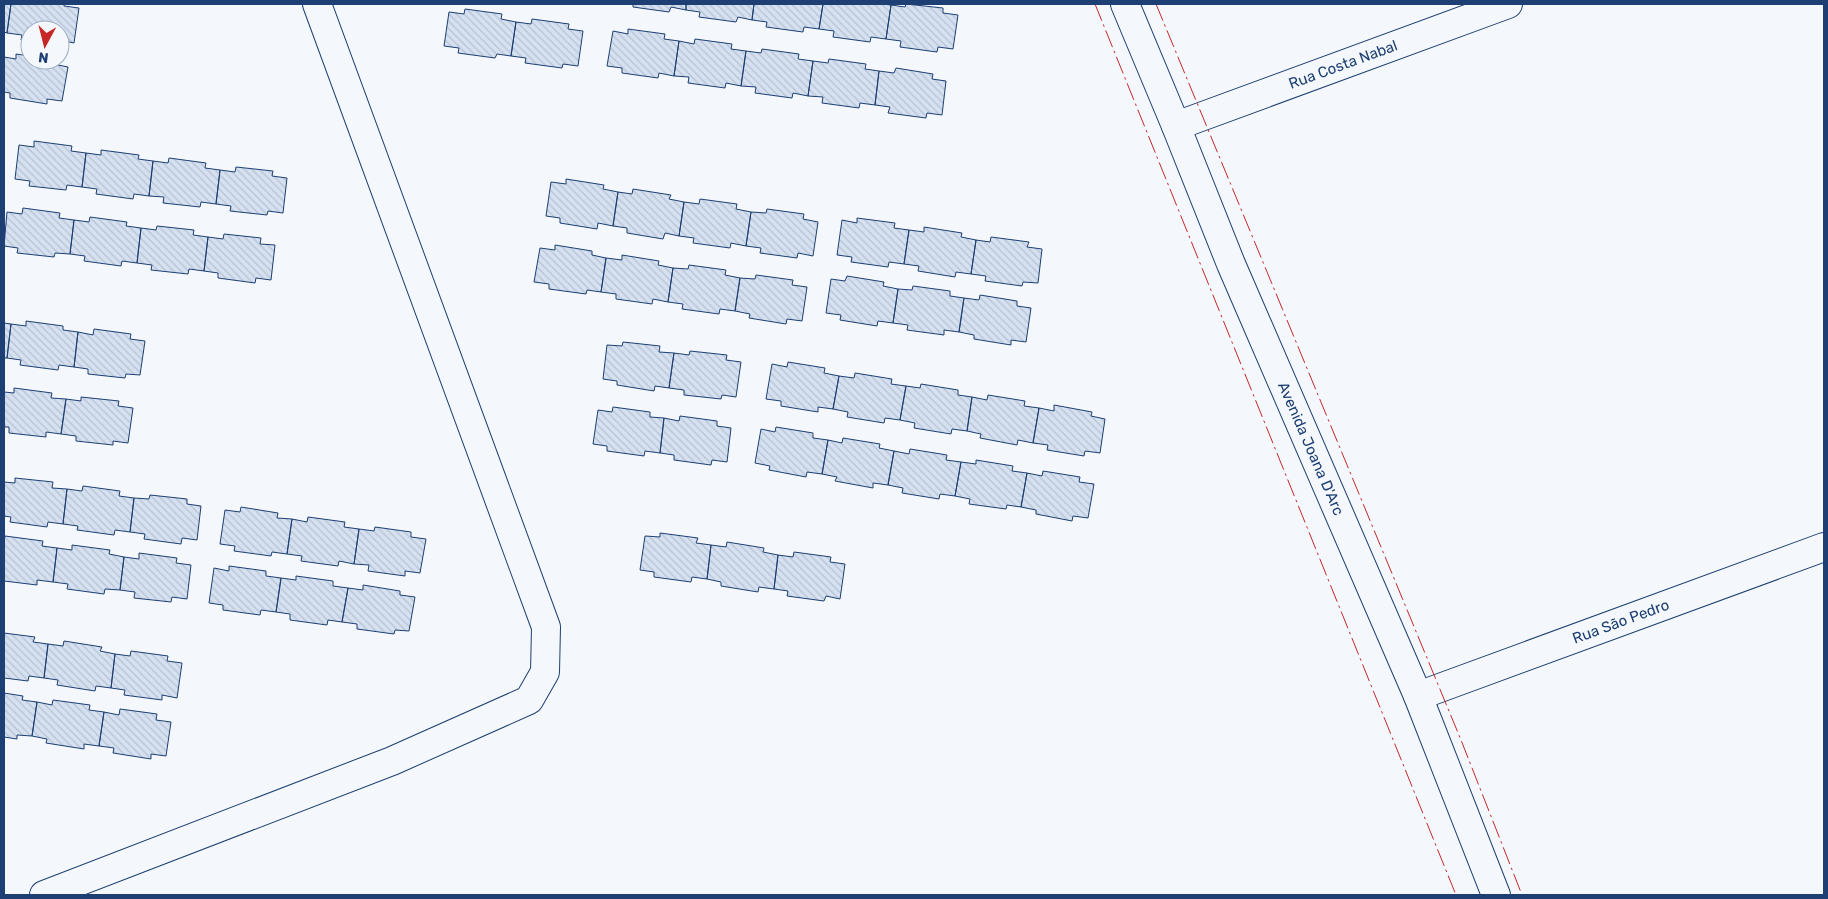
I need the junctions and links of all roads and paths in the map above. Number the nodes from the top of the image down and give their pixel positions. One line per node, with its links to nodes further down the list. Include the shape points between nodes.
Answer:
1 (317, 4): 7 (street, via 546,627 545,672 529,700 521,704 392,761)
2 (1125, 4): 4 (street, Avenida Joana D'Arc)
3 (1508, 4): 4 (street, Rua Costa Nabal)
4 (1176, 126): 6 (street, Avenida Joana D'Arc, via 1231,264)
5 (1824, 547): 6 (street, Rua São Pedro)
6 (1418, 696): 8 (street, Avenida Joana D'Arc)
7 (44, 895)
8 (1496, 895)

